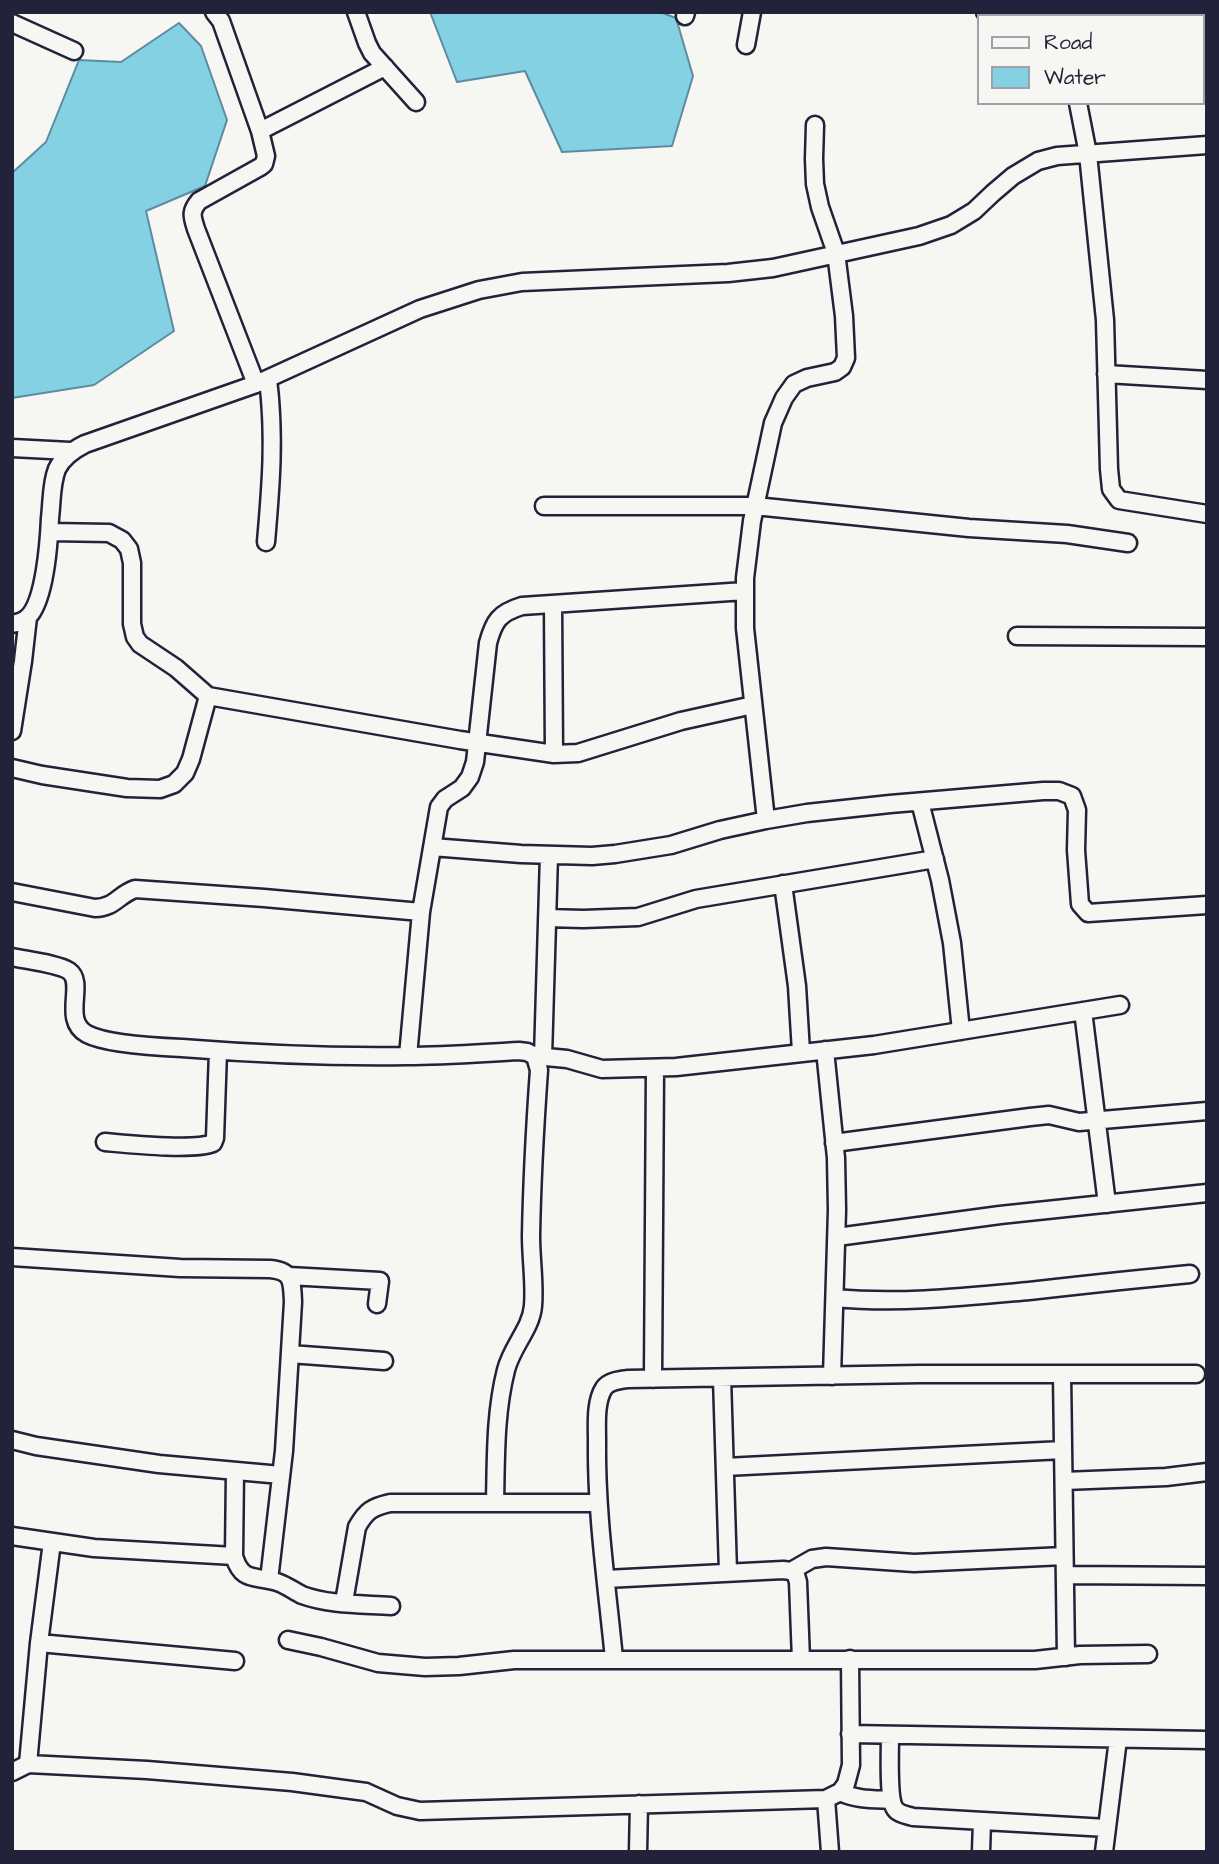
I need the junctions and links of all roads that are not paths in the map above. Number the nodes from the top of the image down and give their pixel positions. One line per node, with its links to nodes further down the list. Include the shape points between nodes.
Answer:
1 (214, 12): 13 (street)
2 (356, 12): 9 (street, via 372,53)
3 (752, 12): 7 (street)
4 (985, 12): 5 (street)
5 (1048, 14)
6 (12, 23): 8 (street)
7 (746, 46)
8 (74, 51)
9 (385, 67): 10 (street); 13 (street)
10 (416, 102)
11 (1078, 105): 15 (street)
12 (815, 125): 16 (street, via 816,184)
13 (260, 131): 19 (street, via 264,164 199,201 192,215)
14 (1207, 145): 15 (street)
15 (1088, 154): 16 (street, via 1038,161 951,225); 17 (street)
16 (836, 253): 19 (street, via 773,268 522,282 479,290 420,309); 23 (street, via 846,359 835,372 794,384 784,398 773,423)
17 (1106, 374): 18 (street); 24 (street, via 1111,489 1119,500)
18 (1207, 380)
19 (262, 382): 21 (street); 26 (street, via 272,414 273,449)
20 (12, 448): 21 (street)
21 (70, 451): 25 (street, via 57,468 52,488)
22 (544, 506): 23 (street)
23 (755, 506): 27 (street); 28 (street)
24 (1207, 514)
25 (50, 532): 30 (street, via 42,589); 34 (street, via 109,533 122,540 132,563 135,637)
26 (266, 542)
27 (1128, 543)
28 (745, 591): 29 (street); 35 (street, via 744,628)
29 (553, 604): 37 (street, via 510,610 493,626); 38 (street)
30 (28, 617): 31 (street); 36 (street)
31 (12, 624)
32 (1017, 636): 33 (street)
33 (1207, 637)
34 (208, 696): 37 (street); 39 (street, via 185,773 167,787 127,788)
35 (753, 705): 38 (street, via 681,721 578,753); 41 (street)
36 (12, 731)
37 (478, 743): 38 (street); 42 (street, via 470,778 439,807)
38 (554, 754)
39 (12, 768)
40 (920, 802): 41 (street); 44 (street); 47 (street, via 1059,791 1072,796 1077,810 1077,883 1080,904 1088,913)
41 (766, 820): 43 (street, via 671,845 592,856)
42 (432, 847): 43 (street); 48 (street)
43 (549, 855): 49 (street)
44 (935, 859): 45 (street); 53 (street, via 952,943)
45 (783, 884): 49 (street, via 696,899 638,917); 56 (street)
46 (12, 892): 48 (street, via 95,908 114,904 135,889)
47 (1207, 905)
48 (421, 912): 57 (street)
49 (547, 918): 58 (street)
50 (12, 957): 55 (street, via 70,971 76,981 76,1022 86,1033 107,1040)
51 (1120, 1005): 52 (street)
52 (1083, 1011): 53 (street); 61 (street)
53 (961, 1031): 54 (street)
54 (825, 1050): 56 (street); 63 (street)
55 (218, 1051): 57 (street); 62 (street, via 213,1143)
56 (802, 1052): 59 (street)
57 (408, 1056): 58 (street, via 519,1051)
58 (539, 1056): 59 (street, via 602,1069); 86 (street, via 532,1186 533,1305 506,1371 496,1427)
59 (655, 1068): 78 (street)
60 (1207, 1111): 61 (street)
61 (1097, 1120): 63 (street, via 1079,1122 1049,1115); 65 (street)
62 (105, 1142)
63 (834, 1143): 66 (street)
64 (1207, 1193): 65 (street)
65 (1107, 1203): 66 (street)
66 (837, 1237): 70 (street)
67 (12, 1258): 69 (street, via 270,1269)
68 (1190, 1274): 70 (street, via 917,1300)
69 (289, 1276): 71 (street, via 380,1281); 72 (street, via 293,1303)
70 (835, 1298): 76 (street)
71 (377, 1304)
72 (290, 1354): 73 (street); 84 (street)
73 (384, 1361)
74 (1062, 1374): 75 (street); 76 (street); 80 (street)
75 (1196, 1374)
76 (832, 1376): 77 (street)
77 (722, 1378): 78 (street); 81 (street)
78 (653, 1379): 87 (street, via 615,1381 600,1396)
79 (12, 1440): 82 (street, via 159,1464)
80 (1063, 1450): 81 (street); 85 (street)
81 (725, 1467): 93 (street)
82 (235, 1471): 84 (street); 90 (street)
83 (1207, 1472): 85 (street)
84 (281, 1475): 97 (street)
85 (1064, 1481): 91 (street)
86 (495, 1503): 87 (street); 98 (street, via 374,1507 357,1527)
87 (598, 1503): 96 (street)
88 (12, 1535): 89 (street)
89 (52, 1542): 90 (street); 101 (street)
90 (234, 1556): 97 (street, via 246,1576)
91 (1065, 1556): 92 (street, via 914,1563 826,1557); 94 (street)
92 (792, 1571): 93 (street); 106 (street, via 798,1582)
93 (728, 1572): 96 (street)
94 (1065, 1575): 95 (street); 103 (street)
95 (1207, 1576)
96 (606, 1579): 104 (street)
97 (269, 1580): 98 (street, via 316,1598)
98 (344, 1602): 99 (street)
99 (391, 1606)
100 (288, 1640): 104 (street, via 378,1663 425,1667)
101 (39, 1643): 107 (street); 112 (street)
102 (1148, 1654): 103 (street)
103 (1066, 1657): 105 (street)
104 (614, 1659): 106 (street)
105 (850, 1659): 106 (street); 108 (street)
106 (801, 1660)
107 (235, 1661)
108 (850, 1734): 109 (street); 114 (street, via 846,1784)
109 (890, 1735): 110 (street); 115 (street)
110 (1118, 1739): 111 (street); 118 (street)
111 (1207, 1740)
112 (28, 1763): 113 (street); 116 (street, via 366,1792 420,1811)
113 (12, 1772)
114 (833, 1796): 115 (street); 116 (street); 120 (street)
115 (892, 1800): 117 (street, via 899,1813 913,1817)
116 (639, 1804): 119 (street)
117 (982, 1821): 118 (street); 121 (street)
118 (1107, 1828): 122 (street)
119 (638, 1852)
120 (830, 1852)
121 (981, 1852)
122 (1104, 1852)

